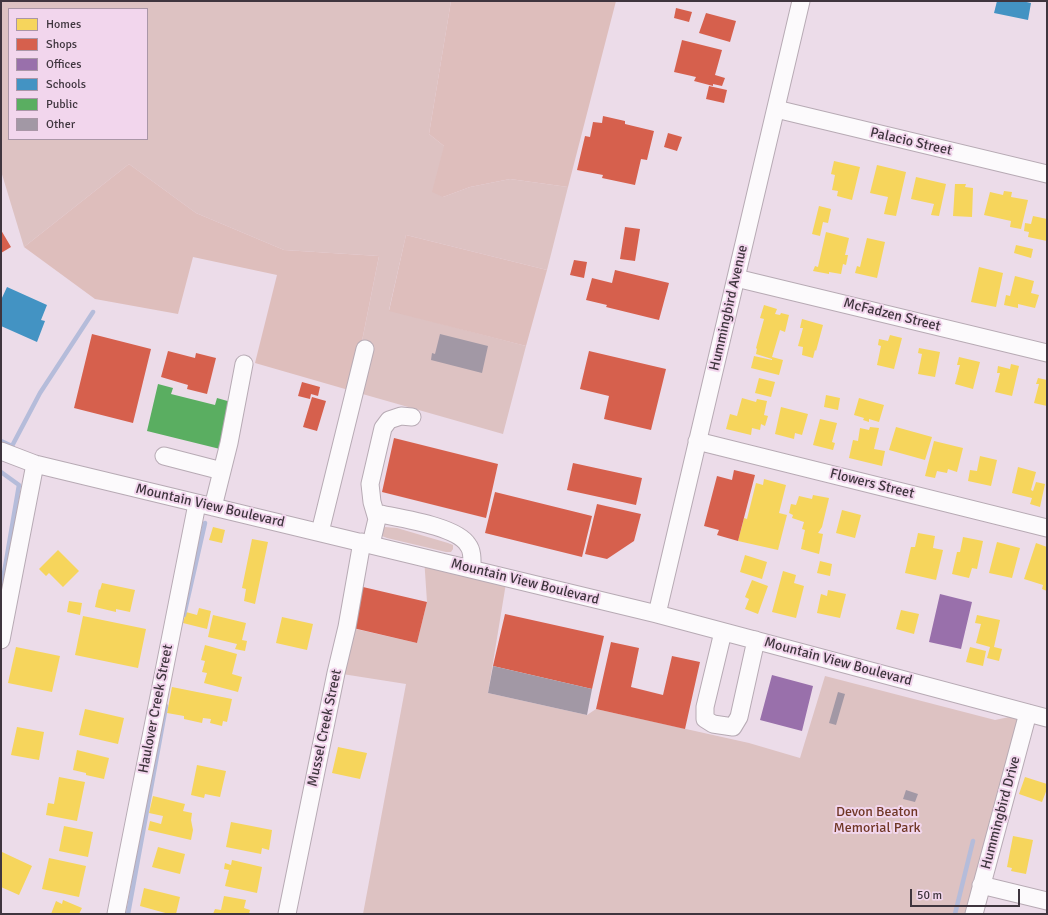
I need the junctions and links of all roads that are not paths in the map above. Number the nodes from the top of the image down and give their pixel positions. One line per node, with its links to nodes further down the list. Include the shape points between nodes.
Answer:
1 (801, 1): 2 (street, Hummingbird Avenue)
2 (776, 109): 3 (street, Palacio Street); 4 (street, Hummingbird Avenue)
3 (1047, 174)
4 (736, 278): 6 (street, McFadzen Street); 9 (street, Hummingbird Avenue)
5 (365, 349): 17 (street)
6 (1047, 353)
7 (244, 364): 13 (street, Haulover Creek Street)
8 (412, 417): 15 (street, via 400,416 389,420 383,428 370,484)
9 (698, 441): 16 (street, Flowers Street); 20 (street, Hummingbird Avenue)
10 (1, 451): 12 (street, Mountain View Boulevard)
11 (164, 456): 13 (street)
12 (36, 464): 14 (street, Mountain View Boulevard); 22 (street)
13 (222, 471): 14 (street, Haulover Creek Street)
14 (205, 506): 17 (street, Mountain View Boulevard); 28 (street, Haulover Creek Street)
15 (376, 513): 18 (street, Mussel Creek Street, via 377,519); 19 (street, via 456,533 469,545)
16 (1047, 528)
17 (320, 532): 18 (street, Mountain View Boulevard)
18 (367, 543): 19 (street, Mountain View Boulevard); 29 (street, Mussel Creek Street, via 336,673)
19 (472, 569): 20 (street, Mountain View Boulevard)
20 (657, 614): 21 (street, Mountain View Boulevard)
21 (724, 632): 23 (street, Mountain View Boulevard); 23 (street, via 705,707 705,719 713,724 733,727 740,717)
22 (1, 640)
23 (756, 640): 24 (street, Mountain View Boulevard)
24 (1028, 713): 25 (street, Mountain View Boulevard); 26 (street, Hummingbird Drive)
25 (1047, 718)
26 (981, 885): 27 (street); 30 (street, Hummingbird Drive)
27 (1047, 901)
28 (116, 914)
29 (287, 914)
30 (974, 914)

